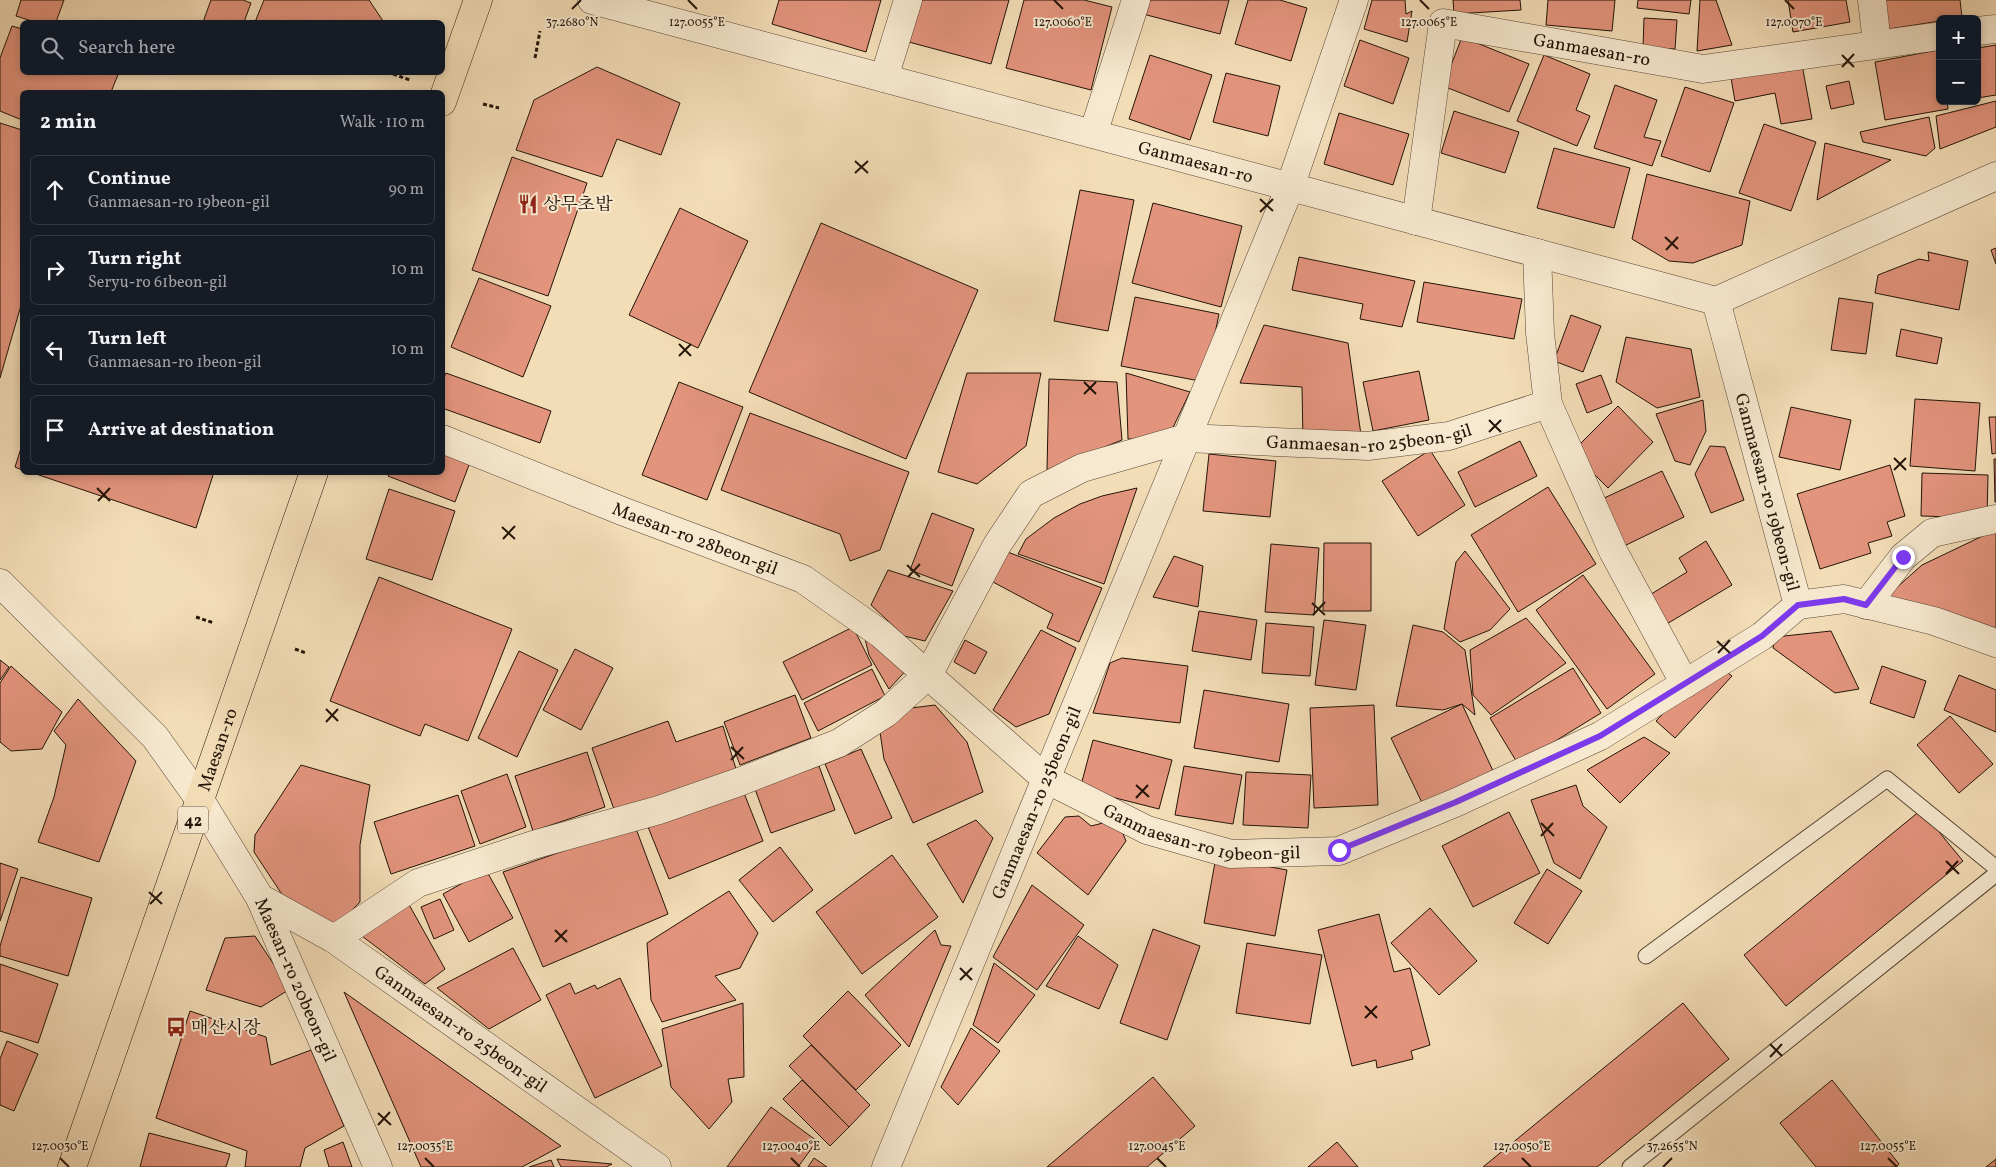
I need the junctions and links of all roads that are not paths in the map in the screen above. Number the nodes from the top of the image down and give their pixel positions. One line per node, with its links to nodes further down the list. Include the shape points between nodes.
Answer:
1 (478, 0): 12 (main road)
2 (592, 0): 11 (street, Ganmaesan-ro)
3 (908, 0): 11 (street)
4 (1136, 0): 13 (street)
5 (1354, 0): 15 (street, Ganmaesan-ro 25beon-gil)
6 (1872, 0): 10 (street)
7 (1996, 29): 8 (street)
8 (1981, 31)
9 (1936, 36): 10 (street, Ganmaesan-ro)
10 (1877, 43): 16 (street, Ganmaesan-ro, via 1703,68 1443,23)
11 (884, 78): 13 (street, Ganmaesan-ro)
12 (445, 94)
13 (1093, 134): 15 (street, Ganmaesan-ro)
14 (1996, 176): 18 (street)
15 (1290, 187): 16 (street, Ganmaesan-ro); 20 (street, Ganmaesan-ro 25beon-gil)
16 (1416, 221): 17 (street, Ganmaesan-ro)
17 (1537, 253): 18 (street, Ganmaesan-ro); 19 (street, via 1540,333)
18 (1716, 301): 25 (street, Ganmaesan-ro 19beon-gil)
19 (1548, 404): 20 (street, Ganmaesan-ro 25beon-gil, via 1449,436 1368,446); 29 (street, via 1613,551)
20 (1186, 438): 28 (street, via 1082,468 1031,494 997,545); 30 (street, Ganmaesan-ro 25beon-gil)
21 (445, 439): 28 (street, Maesan-ro 28beon-gil, via 622,511 803,578 881,634)
22 (313, 475): 31 (main road, Maesan-ro / 42)
23 (1996, 519): 26 (street, via 1932,533 1903,557)
24 (0, 583): 31 (street, Maesan-ro 20beon-gil, via 155,737)
25 (1798, 605): 26 (street, via 1844,599); 29 (street, Ganmaesan-ro 19beon-gil, via 1762,636)
26 (1866, 605): 27 (street, via 1934,621)
27 (1996, 643)
28 (928, 675): 30 (street, Maesan-ro 28beon-gil); 35 (street, via 886,713 839,742 659,810 532,844 418,883)
29 (1685, 684): 30 (street, Ganmaesan-ro 19beon-gil, via 1600,736 1456,802 1339,850 1231,854 1147,830)
30 (1046, 779): 40 (street, Ganmaesan-ro 25beon-gil)
31 (200, 800): 34 (street, Maesan-ro 20beon-gil); 37 (main road, Maesan-ro / 42)
32 (1996, 868): 36 (lane, via 1887,779)
33 (1996, 874): 41 (lane)
34 (260, 898): 35 (street, Ganmaesan-ro 25beon-gil); 38 (street, Maesan-ro 20beon-gil)
35 (334, 939): 39 (street, Ganmaesan-ro 25beon-gil)
36 (1646, 956)
37 (72, 1167)
38 (378, 1167)
39 (657, 1167)
40 (886, 1167)
41 (1630, 1167)

